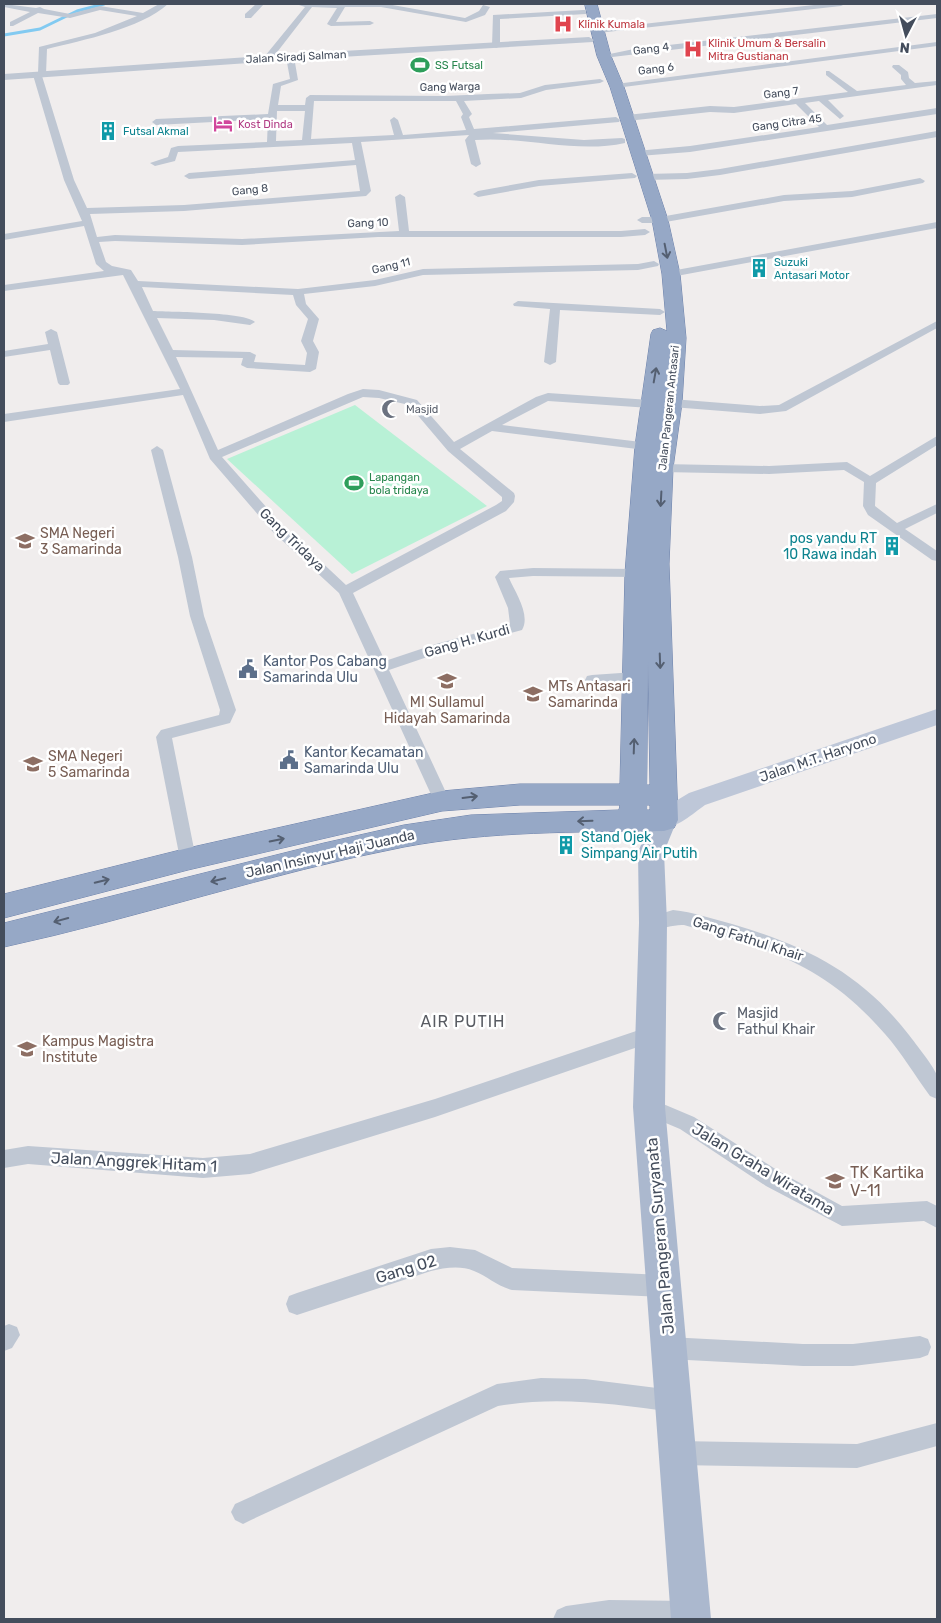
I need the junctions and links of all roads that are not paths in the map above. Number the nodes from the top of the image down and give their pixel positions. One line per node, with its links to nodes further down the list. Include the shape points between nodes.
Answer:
1 (50, 4): 11 (street)
2 (164, 4): 12 (street)
3 (260, 4): 13 (street)
4 (300, 4): 5 (street)
5 (311, 4): 8 (street); 24 (street)
6 (842, 4): 18 (street)
7 (8, 6): 11 (street)
8 (342, 6): 9 (street, via 381,5 466,20 482,13); 16 (street, via 331,24)
9 (486, 7)
10 (585, 7): 18 (highway, Jalan Pangeran Antasari); 21 (street, via 496,17)
11 (38, 10): 12 (street, via 67,15 100,8); 15 (street)
12 (144, 15): 27 (street, via 98,35 42,47)
13 (248, 16)
14 (937, 16): 17 (street, Gang 4)
15 (13, 24)
16 (370, 24)
17 (823, 30): 19 (street); 22 (street, Gang 4)
18 (594, 36): 21 (street, Jalan Siradj Salman); 22 (highway, Jalan Pangeran Antasari); 29 (highway, Jalan Pangeran Antasari)
19 (834, 38)
20 (937, 44): 29 (street, Gang 6)
21 (496, 46): 23 (street, Jalan Siradj Salman)
22 (604, 56): 29 (highway, Jalan Pangeran Antasari)
23 (290, 57): 24 (street, Jalan Siradj Salman); 39 (street, via 294,80 277,84)
24 (268, 58): 27 (street, Jalan Siradj Salman)
25 (896, 67): 31 (street, via 905,79)
26 (829, 73): 33 (street)
27 (40, 74): 28 (street, Jalan Siradj Salman); 61 (street, via 41,93 69,180)
28 (4, 77)
29 (608, 83): 34 (street, Gang Warga, via 545,88 521,95); 41 (highway, Jalan Pangeran Antasari)
30 (937, 83): 31 (street, Gang 7)
31 (917, 86): 32 (street); 33 (street, Gang 7)
32 (932, 93)
33 (856, 94): 35 (street, Gang 7)
34 (458, 99): 37 (street, Gang Warga, via 310,98); 45 (street, via 468,114 465,117)
35 (822, 99): 36 (street, Gang 7); 40 (street)
36 (799, 102): 41 (street, Gang 7); 44 (street)
37 (308, 108): 39 (street); 50 (street)
38 (937, 111): 44 (street, Gang Citra 45)
39 (273, 112): 43 (street); 51 (street)
40 (840, 116)
41 (621, 119): 45 (street); 49 (highway, Jalan Pangeran Antasari); 52 (highway, Jalan Pangeran Antasari)
42 (394, 120): 47 (street)
43 (156, 122)
44 (826, 129): 52 (street, Gang Citra 45, via 690,149)
45 (471, 132): 47 (street)
46 (937, 134): 57 (street, via 720,172)
47 (399, 137): 48 (street)
48 (356, 140): 50 (street); 53 (street, Gang 8)
49 (622, 141): 55 (street, via 576,143 507,136 472,137 469,140); 57 (highway, Jalan Pangeran Antasari)
50 (306, 142): 51 (street)
51 (271, 143): 54 (street, via 178,149 174,150 172,159)
52 (639, 153): 57 (highway, Jalan Pangeran Antasari)
53 (359, 162): 56 (street); 61 (street, Gang 8, via 366,191 363,194 184,208)
54 (155, 163)
55 (476, 164)
56 (189, 176)
57 (639, 176): 59 (street, via 539,183); 63 (highway, Jalan Pangeran Antasari)
58 (920, 181): 63 (street, Gang 10, via 852,194 784,198)
59 (478, 194)
60 (400, 197): 65 (street)
61 (84, 211): 62 (street)
62 (87, 223): 66 (street); 67 (street)
63 (649, 224): 65 (street, Gang 10, via 613,234); 68 (highway, Jalan Pangeran Antasari); 70 (highway, Jalan Pangeran Antasari, one-way to 70)
64 (937, 224): 70 (street)
65 (404, 234): 67 (street, Gang 10, via 266,242)
66 (4, 237)
67 (92, 240): 69 (street, via 101,264 108,269)
68 (654, 264): 73 (street, Gang 11, via 422,272 375,283); 76 (highway, Jalan Pangeran Antasari)
69 (127, 272): 71 (street, Gang Tridaya); 72 (street)
70 (671, 274): 87 (highway, Jalan Pangeran Antasari, via 677,338)
71 (135, 284): 73 (street, Gang 11); 77 (street, Gang Tridaya)
72 (4, 288)
73 (298, 292): 82 (street, via 301,305 314,319 306,342 314,352 310,369 247,366 250,355)
74 (518, 304): 75 (street)
75 (555, 308): 76 (street); 84 (street)
76 (660, 312): 88 (highway, Jalan Pangeran Antasari, one-way to 76, via 660,341)
77 (149, 314): 78 (street); 82 (street, Gang Tridaya)
78 (250, 322)
79 (937, 324): 87 (street, via 782,408 760,410)
80 (52, 332): 81 (street)
81 (54, 346): 83 (street); 85 (street)
82 (168, 353): 86 (street, Gang Tridaya)
83 (4, 354)
84 (550, 362)
85 (64, 384)
86 (187, 390): 89 (street); 94 (street, Gang Tridaya)
87 (672, 403): 95 (highway, Jalan Pangeran Antasari)
88 (650, 404): 90 (street, via 548,396); 95 (highway, Jalan Pangeran Antasari)
89 (4, 418)
90 (491, 427): 92 (street); 95 (street)
91 (937, 440): 96 (street)
92 (452, 448): 94 (street, via 413,402 364,393); 101 (street, via 509,496 508,502)
93 (157, 450): 110 (street, via 196,616 228,710 225,719 174,731 164,737)
94 (214, 456): 101 (street, Gang Tridaya, via 278,529)
95 (650, 459): 96 (street, via 769,470 847,466); 100 (highway, Jalan Pangeran Antasari); 108 (highway, Jalan Pangeran Antasari, one-way to 108, via 658,564)
96 (870, 481): 98 (street, via 870,509)
97 (937, 508): 98 (street)
98 (896, 528): 99 (street)
99 (937, 556)
100 (637, 573): 102 (street, Gang H. Kurdi, via 505,574 502,577 515,610 517,627 441,647); 103 (highway, Jalan Pangeran Antasari)
101 (345, 591): 102 (street, Gang Tridaya)
102 (380, 668): 106 (street, Gang Tridaya)
103 (636, 677): 104 (street); 107 (highway, Jalan Pangeran Antasari, one-way to 103)
104 (592, 680)
105 (936, 718): 108 (main road, Jalan M.T. Haryono, via 757,780)
106 (442, 801): 107 (highway, Jalan Insinyur Haji Juanda, one-way to 107, via 528,794); 110 (highway, Jalan Insinyur Haji Juanda, one-way to 106)
107 (633, 808): 108 (highway, Jalan Insinyur Haji Juanda); 109 (main road, Jalan Pangeran Suryanata); 113 (highway, Jalan Insinyur Haji Juanda, one-way to 113, via 404,836)
108 (663, 808): 109 (main road, Jalan Pangeran Suryanata)
109 (650, 852): 112 (main road, Jalan Pangeran Suryanata)
110 (188, 859): 111 (highway, Jalan Insinyur Haji Juanda, one-way to 110)
111 (4, 906)
112 (652, 923): 114 (main road, Jalan Pangeran Suryanata); 115 (street, Gang Fathul Khair, via 673,917 684,918 784,948 809,960 831,974 885,1021)
113 (4, 936)
114 (651, 1034): 116 (main road, Jalan Pangeran Suryanata); 117 (street, Jalan Anggrek Hitam 1, via 435,1108 250,1164 229,1167 150,1166 28,1155)
115 (937, 1090)
116 (649, 1107): 118 (street, Jalan Graha Wiratama, via 687,1123 773,1179 842,1216); 119 (main road, Jalan Pangeran Suryanata)
117 (4, 1159)
118 (934, 1210)
119 (664, 1286): 120 (street, Gang 02, via 512,1279 502,1277 482,1263 448,1256); 122 (main road, Jalan Pangeran Suryanata)
120 (297, 1304)
121 (920, 1347): 122 (street, via 853,1355)
122 (668, 1348): 123 (main road, Jalan Pangeran Suryanata)
123 (673, 1401): 125 (main road, Jalan Pangeran Suryanata); 126 (street, via 544,1388 497,1395)
124 (937, 1435): 125 (street, via 857,1456)
125 (676, 1453): 127 (main road, Jalan Pangeran Suryanata)
126 (243, 1512)
127 (690, 1616): 128 (street, via 609,1613)
128 (566, 1619)

